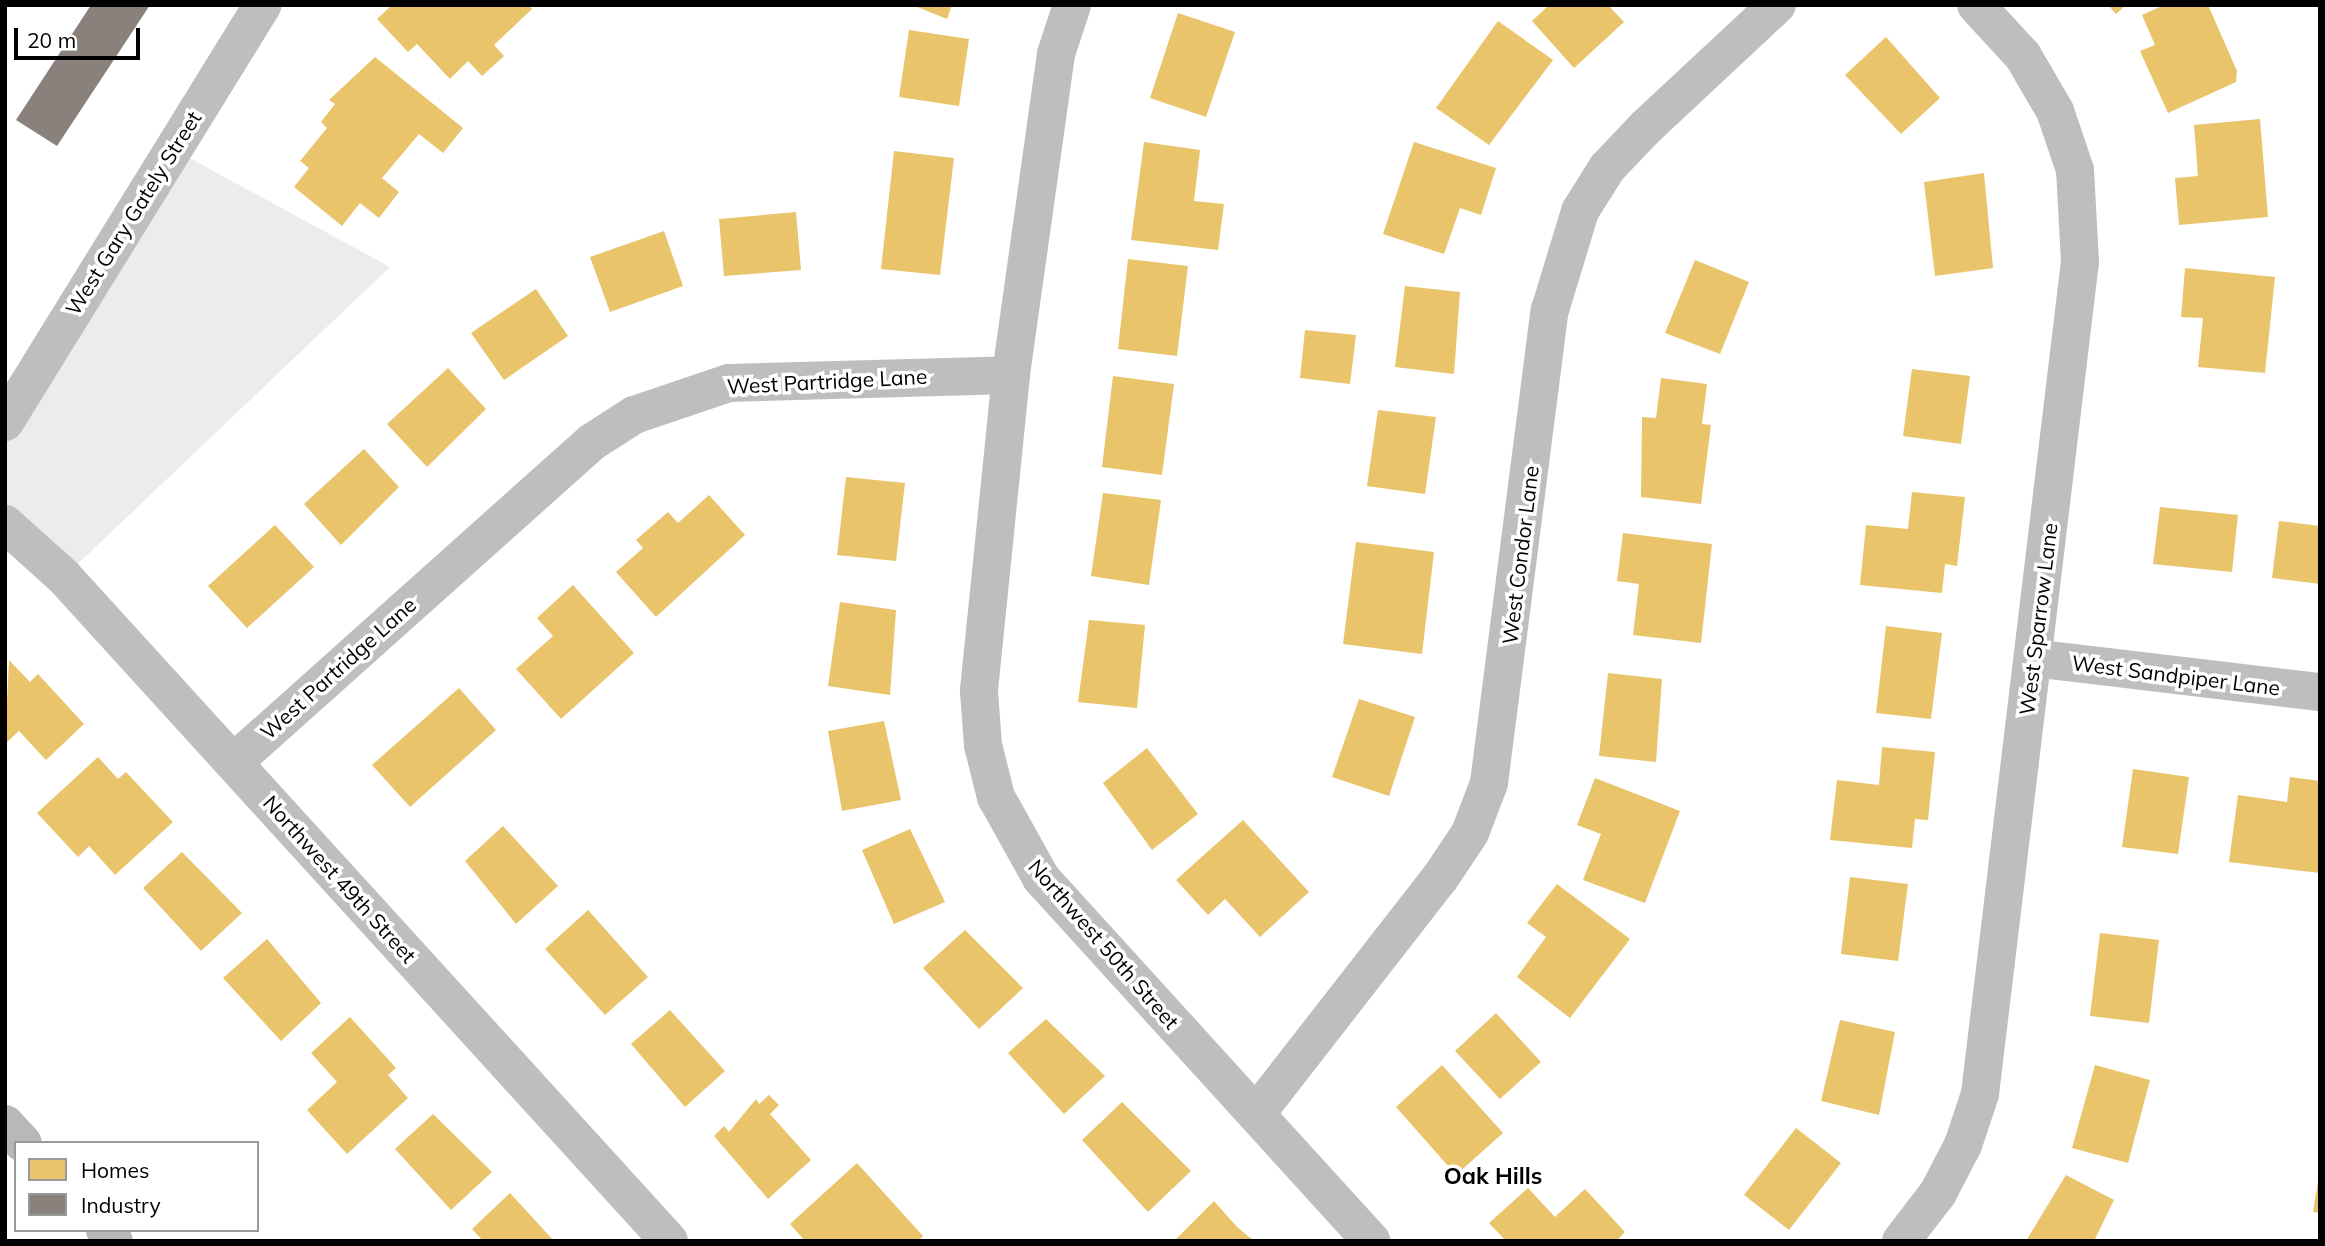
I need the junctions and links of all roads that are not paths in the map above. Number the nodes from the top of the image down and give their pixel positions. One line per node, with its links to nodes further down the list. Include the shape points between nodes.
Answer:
1 (263, 5): 6 (street, West Gary Gately Street)
2 (1072, 5): 5 (street, via 1056,54)
3 (1777, 5): 11 (street, West Condor Lane, via 1638,135 1580,211 1550,310 1489,783 1470,833 1440,878)
4 (1976, 5): 8 (street, West Sparrow Lane, via 2023,56 2055,111 2080,200 2080,262)
5 (1011, 375): 10 (street, West Partridge Lane, via 729,383 634,415 592,442); 11 (street, Northwest 50th Street, via 979,691 983,745 996,796 1041,878)
6 (5, 422)
7 (5, 524): 10 (street, Northwest 49th Street, via 64,578)
8 (2033, 659): 9 (street, West Sandpiper Lane); 16 (street, West Sparrow Lane, via 1980,1094 1964,1146 1938,1193)
9 (2320, 692)
10 (234, 762): 14 (street, Northwest 49th Street)
11 (1256, 1114): 15 (street, Northwest 50th Street)
12 (5, 1124): 13 (main road)
13 (21, 1141)
14 (669, 1241)
15 (1371, 1241)
16 (1901, 1241)

